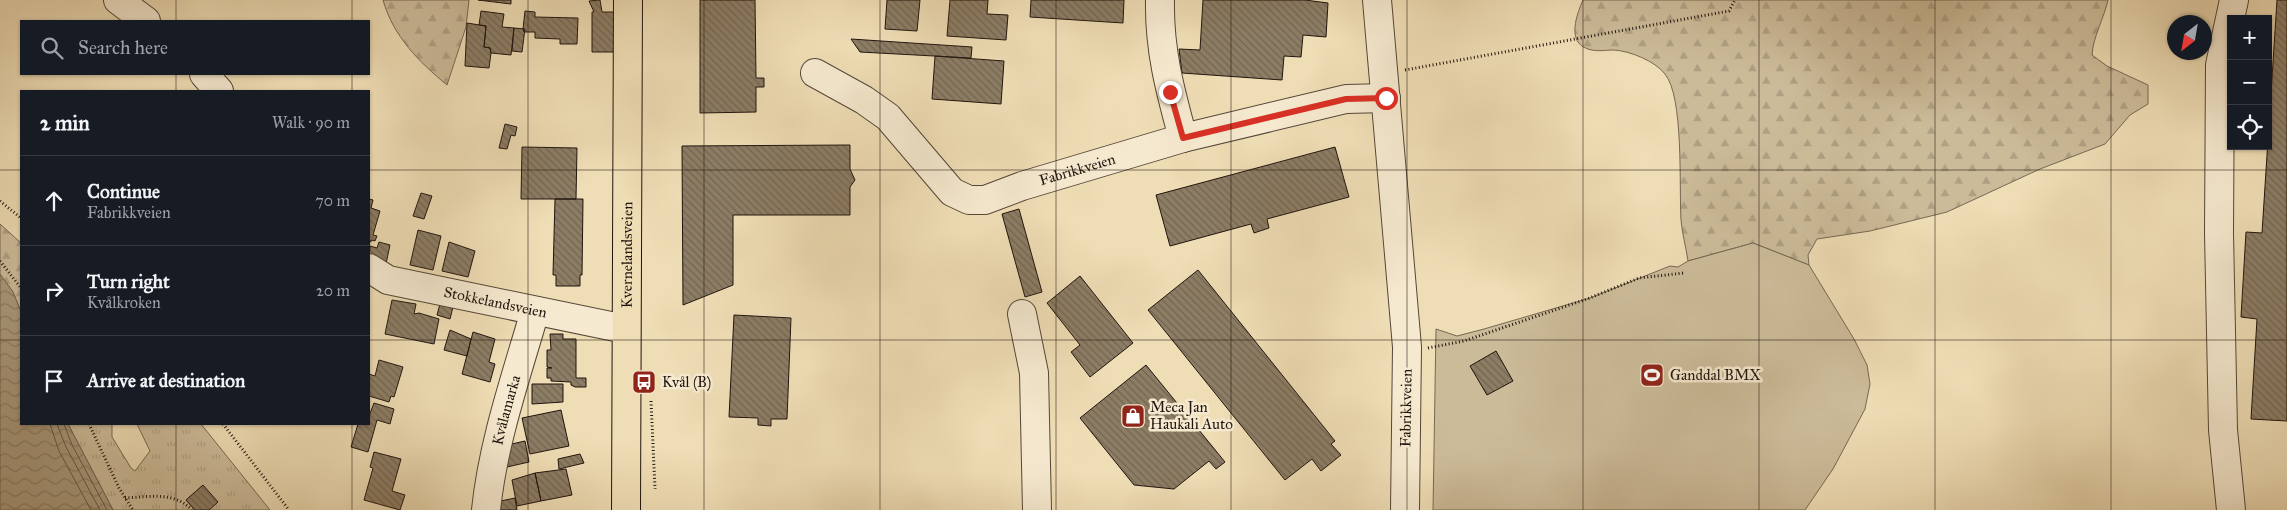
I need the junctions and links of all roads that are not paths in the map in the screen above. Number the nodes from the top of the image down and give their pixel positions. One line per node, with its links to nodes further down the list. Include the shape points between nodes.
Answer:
1 (118, 0): 6 (street)
2 (628, 0): 15 (main road, Kvernelandsveien)
3 (1160, 0): 11 (street, via 1159,34)
4 (1377, 0): 9 (street, Fabrikkveien)
5 (2234, 0): 20 (street, via 2220,65 2218,233 2223,430)
6 (145, 20)
7 (815, 73): 11 (street, Fabrikkveien, via 888,116 952,192 969,200 985,200)
8 (205, 75): 10 (street)
9 (1384, 86): 11 (street, Fabrikkveien, via 1346,99); 19 (street, Fabrikkveien, via 1407,347)
10 (218, 90)
11 (1183, 138)
12 (370, 269): 13 (street, Stokkelandsveien, via 388,280)
13 (535, 312): 15 (street, Stokkelandsveien); 16 (street, Kvålamarka, via 498,436)
14 (1022, 314): 18 (street, via 1034,373)
15 (625, 329): 17 (main road, Kvernelandsveien)
16 (486, 510)
17 (626, 510)
18 (1037, 510)
19 (1405, 510)
20 (2231, 510)

